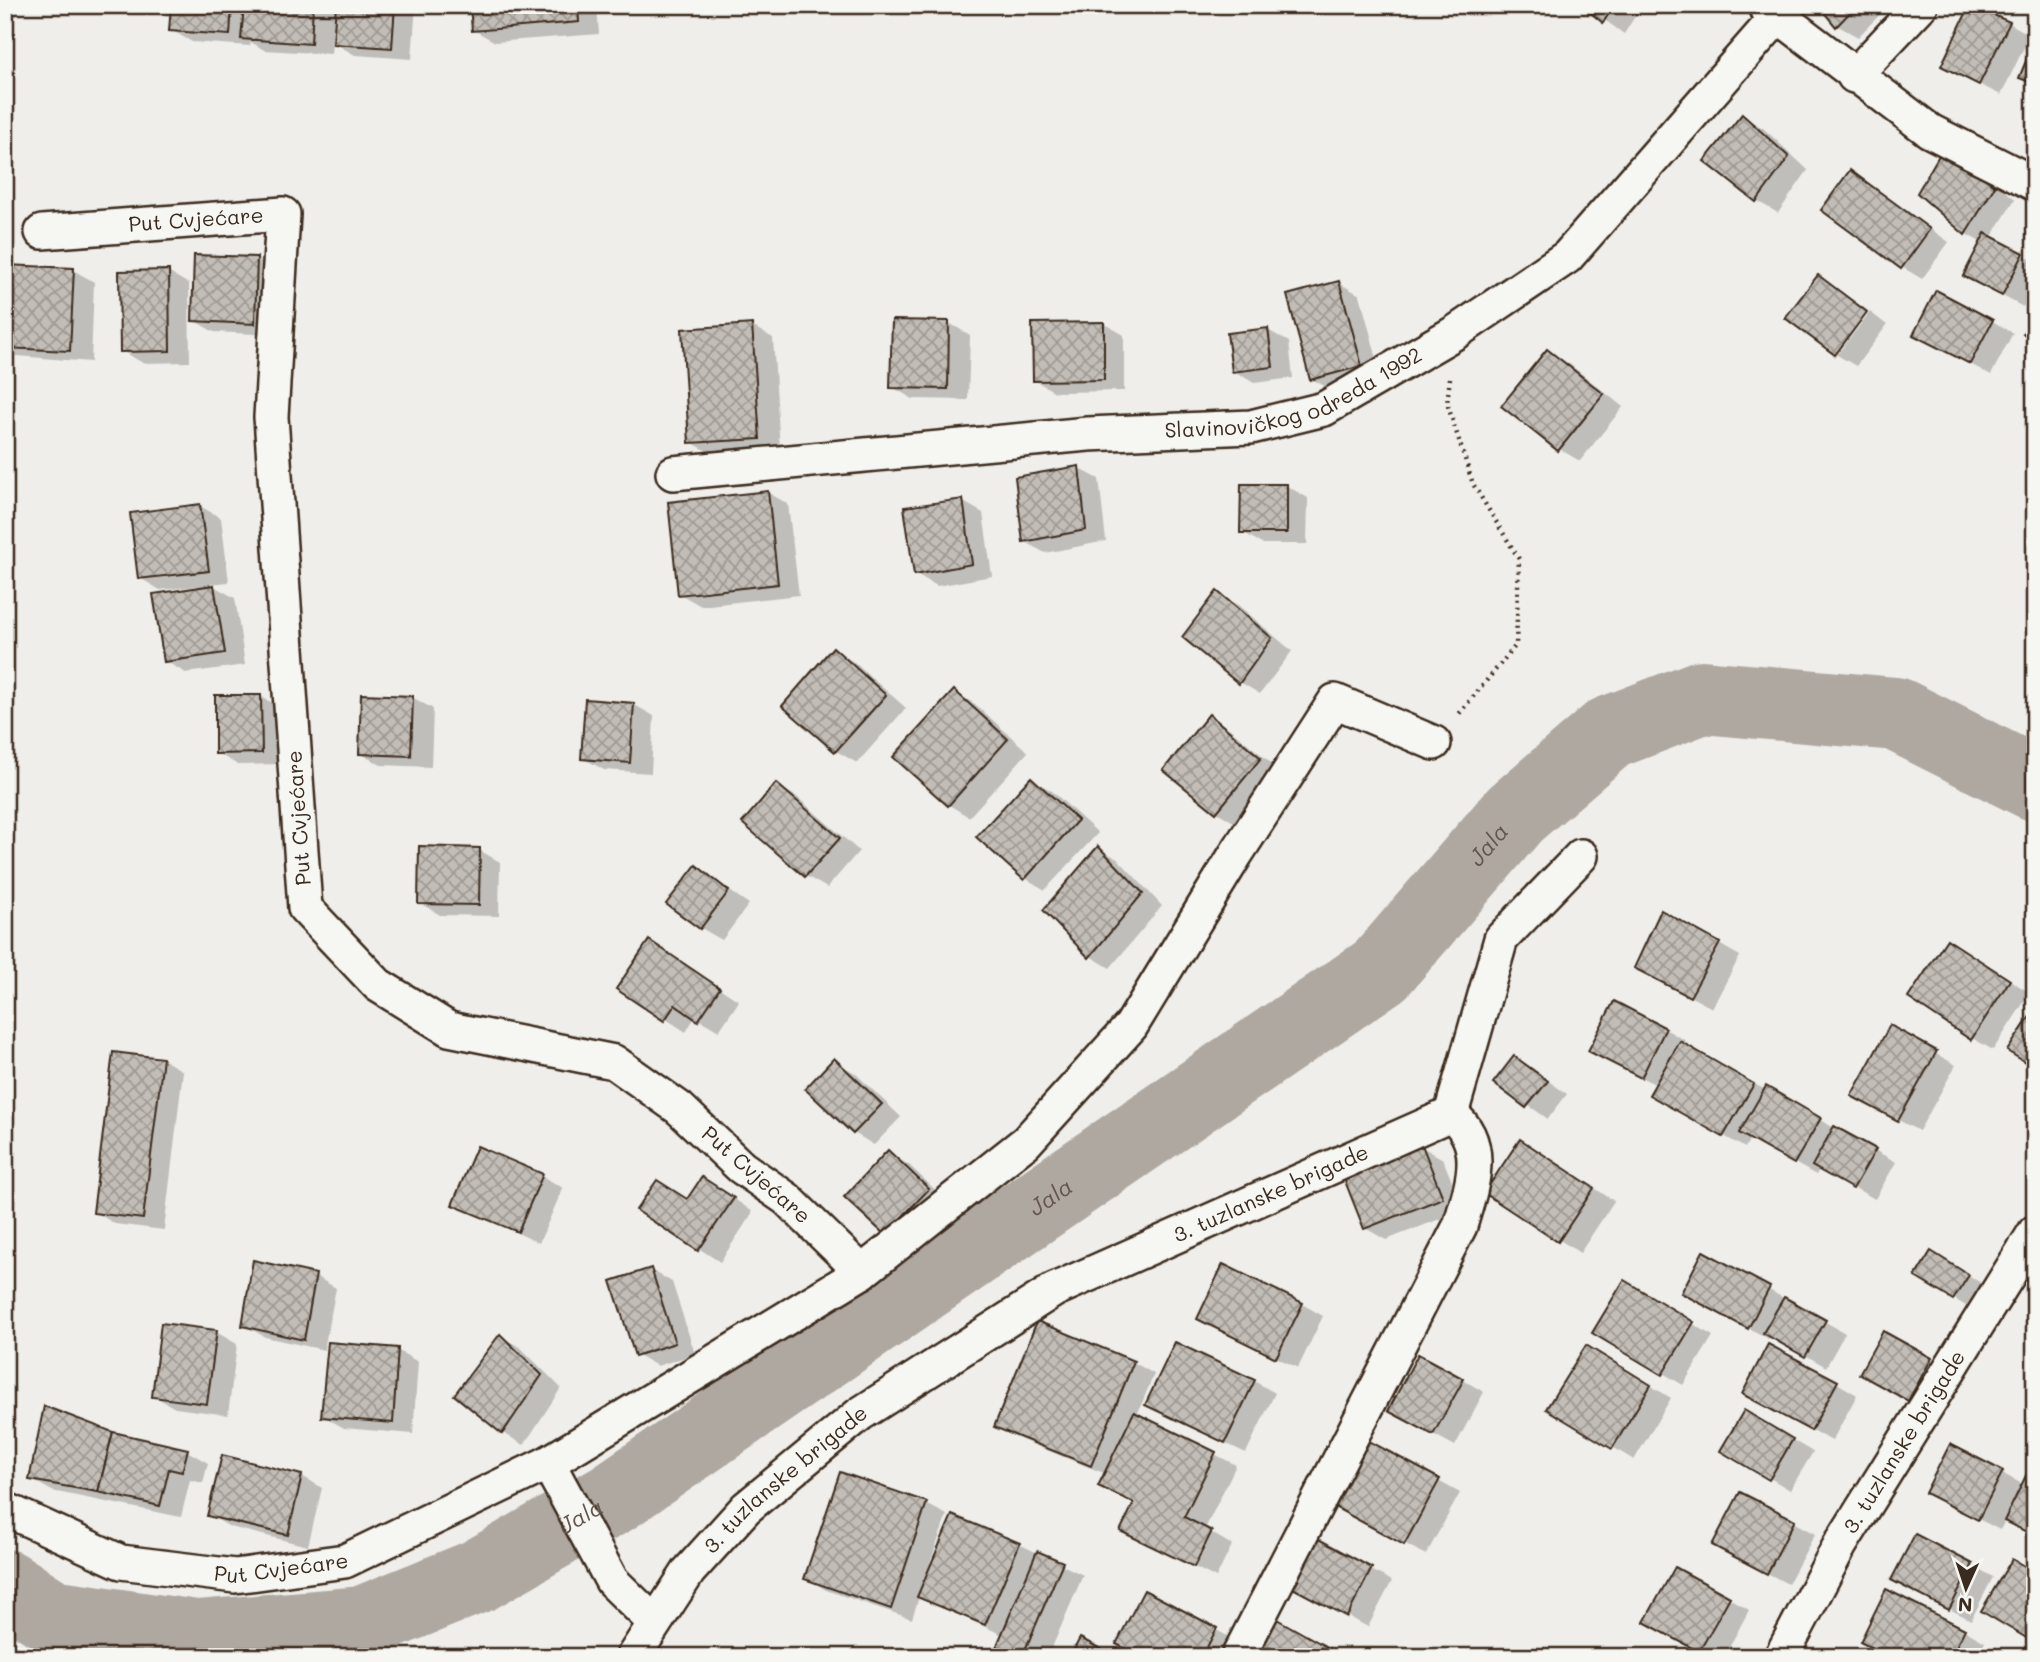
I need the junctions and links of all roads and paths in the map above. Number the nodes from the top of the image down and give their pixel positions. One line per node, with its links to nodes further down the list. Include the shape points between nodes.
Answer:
1 (1922, 5): 3 (street)
2 (1770, 11): 3 (street, Slavinovičkog odreda 1992); 6 (street, Slavinovičkog odreda 1992, via 1567,257)
3 (1854, 76): 4 (street, Slavinovičkog odreda 1992, via 1930,131)
4 (2035, 184)
5 (42, 232): 12 (street, Put Cvjećare, via 283,214 271,417 305,908 378,985 449,1030 614,1062 679,1108 741,1167 787,1199)
6 (1456, 332): 7 (street, Slavinovičkog odreda 1992, via 1324,409 1251,427 1087,434); 8 (path, via 1447,403 1473,484 1520,559 1516,645)
7 (673, 473)
8 (1434, 743): 12 (street, via 1335,701 1131,1026 1026,1142)
9 (1581, 856): 10 (street, via 1501,939)
10 (1451, 1114): 15 (street, 3. tuzlanske brigade, via 1054,1290 839,1431 746,1508); 17 (street, via 1466,1126 1476,1170 1460,1226)
11 (2035, 1232): 18 (street, 3. tuzlanske brigade, via 1840,1545)
12 (862, 1272): 13 (street, Put Cvjećare)
13 (553, 1473): 14 (street, Put Cvjećare, via 345,1561 235,1576 121,1562); 15 (street, via 612,1581)
14 (5, 1508)
15 (653, 1621): 16 (street, 3. tuzlanske brigade)
16 (633, 1657)
17 (1238, 1657)
18 (1781, 1657)

